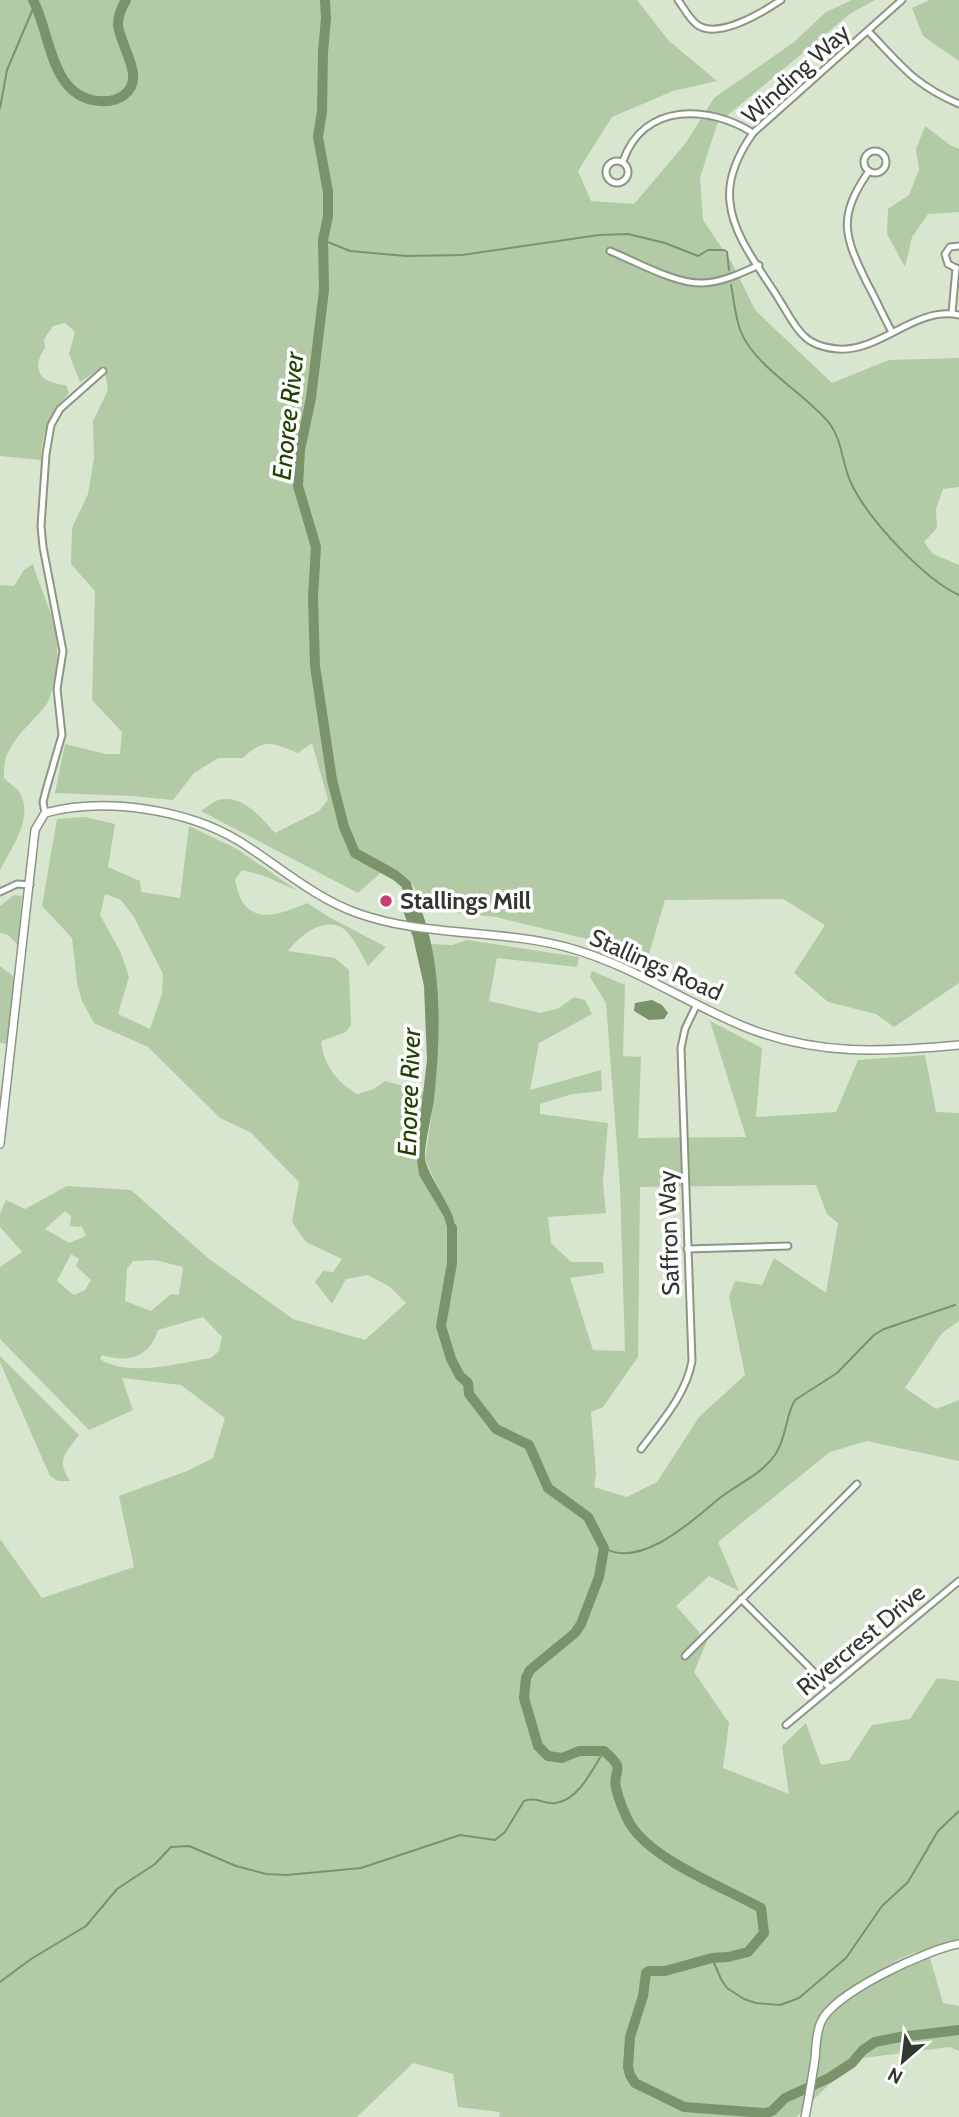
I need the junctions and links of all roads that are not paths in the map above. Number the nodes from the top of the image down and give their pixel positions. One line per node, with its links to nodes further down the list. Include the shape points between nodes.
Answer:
1 (678, 0): 2 (street, via 693,21 711,29 760,15)
2 (781, 0)
3 (902, 0): 4 (street, Winding Way)
4 (869, 32): 5 (street, via 913,78); 6 (street, Winding Way)
5 (959, 104)
6 (753, 133): 7 (street, via 715,115 683,113 646,129); 11 (street, Winding Way, via 735,166 729,198 737,227)
7 (623, 161): 7 (street, via 607,167 610,181 625,180 628,169)
8 (869, 171): 8 (street, via 864,163 867,154 881,153 885,167); 15 (street, via 850,205 848,236)
9 (959, 246): 12 (street, via 950,247 945,254 948,264)
10 (610, 251): 11 (street, via 697,283)
11 (759, 265): 15 (street, Winding Way, via 799,331 812,342 849,349)
12 (957, 267): 13 (street)
13 (951, 313): 14 (street, Winding Way); 15 (street, Winding Way)
14 (959, 315)
15 (892, 332)
16 (103, 371): 17 (street, via 60,409 51,425 46,454 41,527 63,651 57,689 62,735 43,802)
17 (45, 813): 18 (street, via 35,830); 20 (street, Stallings Road, via 124,807 187,818 228,835 296,881 359,914 538,941 587,953)
18 (30, 885): 19 (street, via 17,884); 22 (street)
19 (0, 892)
20 (697, 1004): 21 (street, Stallings Road, via 765,1034 822,1047 877,1052); 24 (street, Saffron Way, via 681,1048)
21 (959, 1045)
22 (0, 1144)
23 (788, 1246): 24 (street)
24 (687, 1250): 25 (street, Saffron Way, via 689,1377)
25 (641, 1449)
26 (857, 1484): 28 (street)
27 (959, 1581): 30 (street, Rivercrest Drive)
28 (741, 1599): 29 (street); 30 (street)
29 (685, 1656)
30 (830, 1688): 31 (street, Rivercrest Drive)
31 (786, 1725)
32 (959, 1944): 33 (street, via 900,1966 827,2011 820,2025)
33 (805, 2117)

